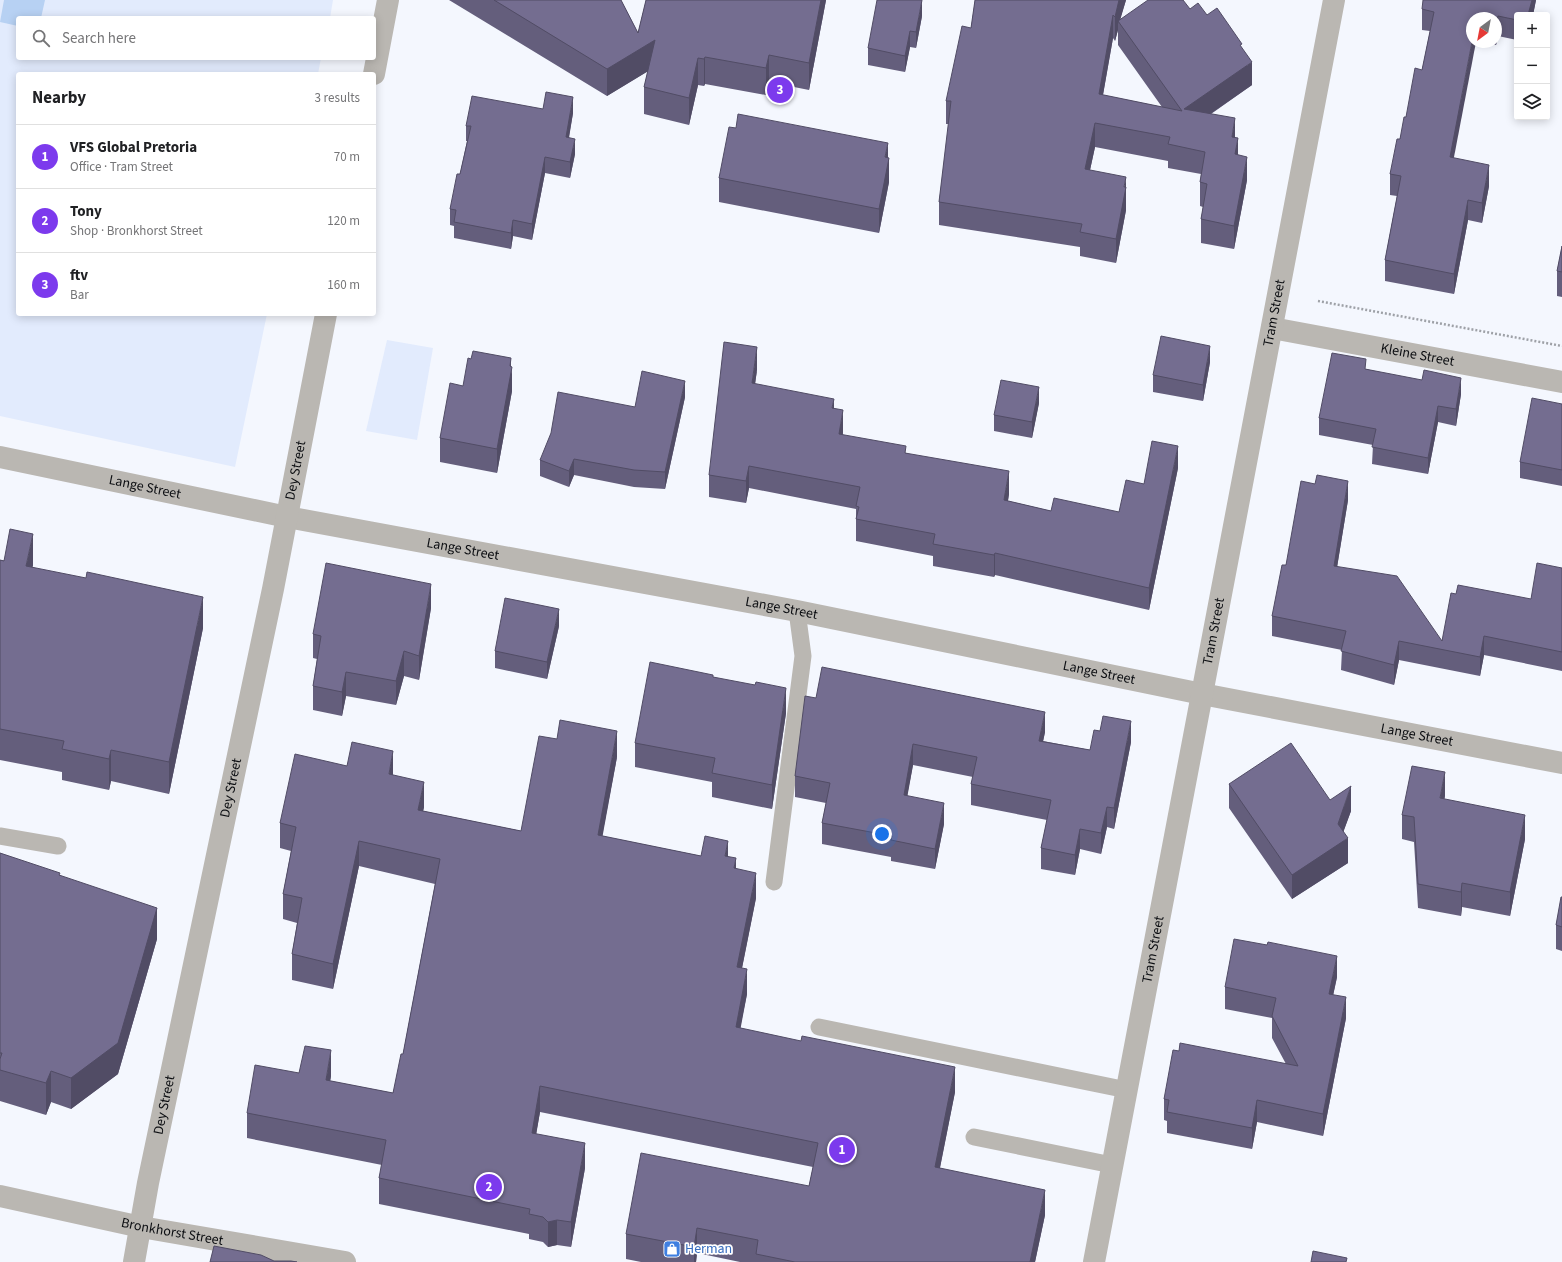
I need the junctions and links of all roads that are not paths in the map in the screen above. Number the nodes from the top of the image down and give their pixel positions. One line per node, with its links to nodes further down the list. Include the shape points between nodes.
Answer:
1 (388, 0): 3 (street)
2 (1334, 0): 5 (street, Tram Street)
3 (374, 72)
4 (326, 316): 8 (street, Dey Street)
5 (1272, 328): 6 (street, Kleine Street); 10 (street, Tram Street)
6 (1562, 382)
7 (0, 457): 8 (street, Lange Street)
8 (287, 517): 9 (street, Lange Street); 20 (street, Dey Street)
9 (797, 611): 10 (street, Lange Street); 14 (lane, via 803,656)
10 (1202, 694): 11 (street, Lange Street); 16 (street, Tram Street)
11 (1562, 764)
12 (0, 836): 13 (lane)
13 (58, 846)
14 (774, 882)
15 (819, 1027): 16 (lane)
16 (1127, 1090): 18 (street, Tram Street)
17 (974, 1137): 18 (lane)
18 (1112, 1165): 23 (street, Tram Street)
19 (0, 1196): 20 (street, Bronkhorst Street)
20 (140, 1227): 21 (street, Dey Street); 22 (street, Bronkhorst Street)
21 (134, 1262)
22 (345, 1262)
23 (1094, 1262)

